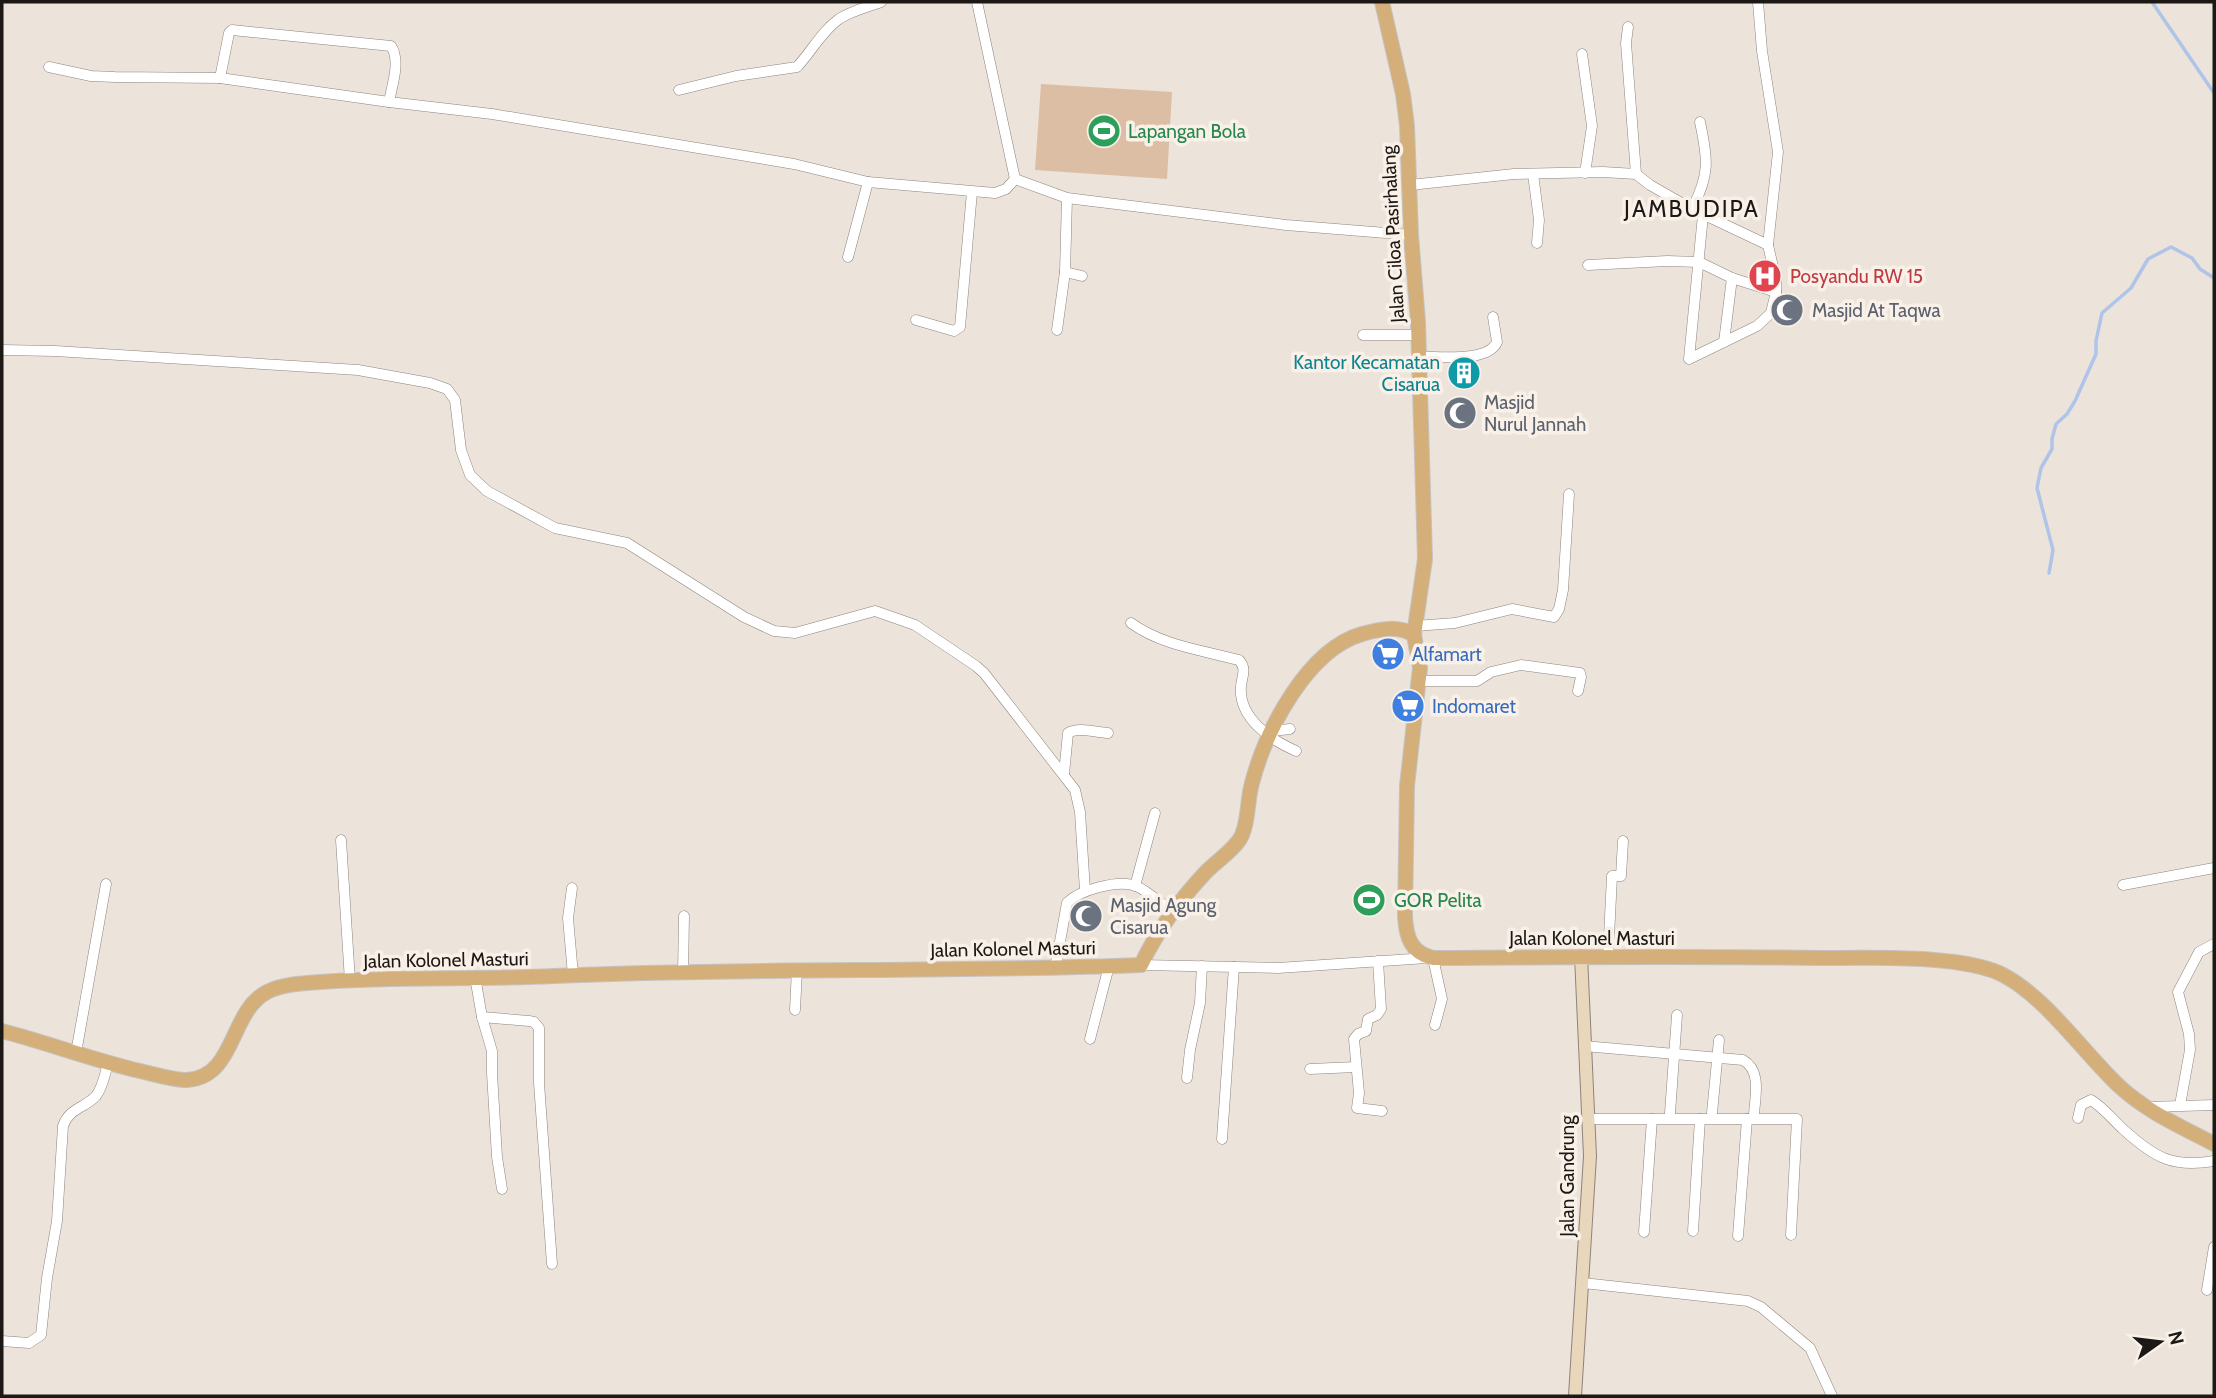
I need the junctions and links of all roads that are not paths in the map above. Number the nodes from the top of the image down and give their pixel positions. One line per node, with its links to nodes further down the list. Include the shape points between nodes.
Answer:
1 (881, 2): 9 (street, via 839,19 791,70 736,76)
2 (977, 2): 15 (street)
3 (1382, 2): 17 (main road, Jalan Ciloa Pasirhalang, via 1403,94)
4 (1758, 2): 24 (street, via 1778,152)
5 (1628, 27): 14 (street)
6 (1582, 54): 12 (street, via 1592,126)
7 (49, 67): 8 (street, via 115,77)
8 (220, 78): 10 (street); 10 (street, via 232,30 391,46 396,61)
9 (680, 90)
10 (389, 102): 16 (street, via 640,137)
11 (1700, 122): 20 (street, via 1706,178)
12 (1585, 173): 13 (street); 14 (street)
13 (1533, 174): 17 (street); 23 (street)
14 (1636, 174): 20 (street)
15 (1015, 179): 18 (street, via 1000,191); 19 (street)
16 (868, 182): 18 (street); 25 (street)
17 (1410, 185): 22 (main road, Jalan Ciloa Pasirhalang)
18 (972, 192): 33 (street, via 960,327 954,331)
19 (1067, 198): 22 (street); 28 (street)
20 (1692, 209): 21 (street)
21 (1703, 215): 24 (street); 26 (street)
22 (1411, 235): 36 (main road, Jalan Ciloa Pasirhalang)
23 (1537, 243)
24 (1768, 245): 31 (street)
25 (848, 257)
26 (1699, 262): 27 (street); 30 (street); 37 (street, via 1689,358)
27 (1588, 265)
28 (1065, 272): 29 (street); 34 (street)
29 (1082, 276)
30 (1732, 278): 31 (street); 37 (street)
31 (1776, 292): 37 (street, via 1766,320)
32 (1493, 317): 39 (street, via 1497,342 1489,352)
33 (916, 320)
34 (1057, 330)
35 (1363, 335): 36 (street)
36 (1418, 335): 39 (main road, Jalan Ciloa Pasirhalang)
37 (1724, 342)
38 (2, 350): 49 (street, via 358,370 447,389 455,400 461,450 470,475 487,491 555,528 627,543 774,631 795,633 876,611 915,625 984,673)
39 (1418, 357): 42 (main road, Jalan Ciloa Pasirhalang, via 1425,559)
40 (1569, 494): 42 (street, via 1563,590 1554,617 1513,609)
41 (1131, 622): 47 (street, via 1180,646 1239,660 1244,668 1241,694 1247,713)
42 (1414, 630): 43 (main road); 47 (main road, via 1385,629 1353,636 1336,646 1302,678)
43 (1418, 681): 44 (street, via 1478,681 1498,670 1531,665 1580,673); 64 (main road, via 1407,786 1406,926 1413,948)
44 (1578, 691)
45 (1290, 729): 47 (street)
46 (1108, 733): 49 (street, via 1070,731)
47 (1270, 734): 48 (street); 59 (main road, via 1253,779 1242,835)
48 (1296, 751)
49 (1063, 774): 58 (street, via 1077,796)
50 (1155, 813): 56 (street)
51 (341, 840): 75 (street)
52 (1623, 841): 63 (street, via 1621,876 1612,876)
53 (2214, 868): 55 (street)
54 (106, 884): 84 (street)
55 (2123, 885)
56 (1135, 886): 58 (street, via 1114,884); 59 (street)
57 (572, 888): 73 (street, via 568,918)
58 (1085, 891): 71 (street, via 1067,903)
59 (1173, 912): 66 (main road)
60 (684, 916): 72 (street)
61 (2214, 944): 91 (street, via 2199,952 2178,992 2190,1050)
62 (1581, 956): 63 (main road, Jalan Kolonel Masturi); 64 (main road, Jalan Kolonel Masturi); 83 (street, Jalan Gandrung)
63 (1608, 957): 93 (main road, Jalan Kolonel Masturi, via 1889,958 1977,965 2006,976 2031,996)
64 (1431, 958): 65 (street); 79 (street, via 1442,999)
65 (1378, 961): 69 (street); 88 (street, via 1381,1009 1368,1019 1366,1031 1355,1036)
66 (1140, 965): 67 (main road, Jalan Kolonel Masturi); 68 (street)
67 (1109, 966): 71 (main road, Jalan Kolonel Masturi); 81 (street)
68 (1202, 966): 69 (street); 90 (street)
69 (1234, 967): 102 (street)
70 (797, 969): 71 (main road, Jalan Kolonel Masturi); 72 (main road, Jalan Kolonel Masturi); 76 (street)
71 (1055, 969)
72 (683, 973): 73 (main road, Jalan Kolonel Masturi)
73 (573, 975): 74 (main road, Jalan Kolonel Masturi)
74 (475, 977): 75 (main road, Jalan Kolonel Masturi); 78 (street)
75 (350, 981): 87 (main road, Jalan Kolonel Masturi, via 288,986 264,994 243,1018 217,1067 205,1076 187,1080)
76 (795, 1010)
77 (1677, 1015): 85 (street)
78 (482, 1017): 105 (street, via 494,1061); 111 (street, via 529,1021 538,1028)
79 (1435, 1025)
80 (2, 1031): 84 (main road, Jalan Kolonel Masturi)
81 (1090, 1039)
82 (1718, 1040): 86 (street)
83 (1584, 1046): 85 (street); 99 (street, Jalan Gandrung)
84 (76, 1053): 87 (main road, Jalan Kolonel Masturi)
85 (1675, 1054): 86 (street); 95 (street)
86 (1718, 1058): 96 (street); 97 (street, via 1743,1060 1753,1068 1756,1083)
87 (108, 1063): 114 (street, via 98,1093 70,1113 63,1126 57,1221 41,1335 29,1343)
88 (1356, 1067): 89 (street); 94 (street, via 1357,1108)
89 (1310, 1069)
90 (1187, 1078)
91 (2180, 1105): 92 (street); 93 (street)
92 (2214, 1105)
93 (2146, 1108): 103 (main road, Jalan Kolonel Masturi)
94 (1382, 1111)
95 (1670, 1113)
96 (1712, 1113)
97 (1751, 1117): 101 (street); 108 (street, via 1797,1119); 109 (street)
98 (2078, 1118): 104 (street, via 2081,1105 2091,1100 2124,1131 2167,1161 2194,1165)
99 (1587, 1119): 100 (street); 112 (street, Jalan Gandrung, via 1590,1156)
100 (1652, 1119): 101 (street); 107 (street)
101 (1700, 1119): 106 (street)
102 (1222, 1139)
103 (2214, 1144)
104 (2214, 1161)
105 (502, 1189)
106 (1693, 1231)
107 (1644, 1232)
108 (1791, 1235)
109 (1738, 1236)
110 (2214, 1247): 113 (street)
111 (552, 1265)
112 (1583, 1283): 115 (street, Jalan Gandrung); 116 (street, via 1748,1301 1810,1348)
113 (2207, 1290)
114 (2, 1341)
115 (1575, 1396)
116 (1832, 1396)

